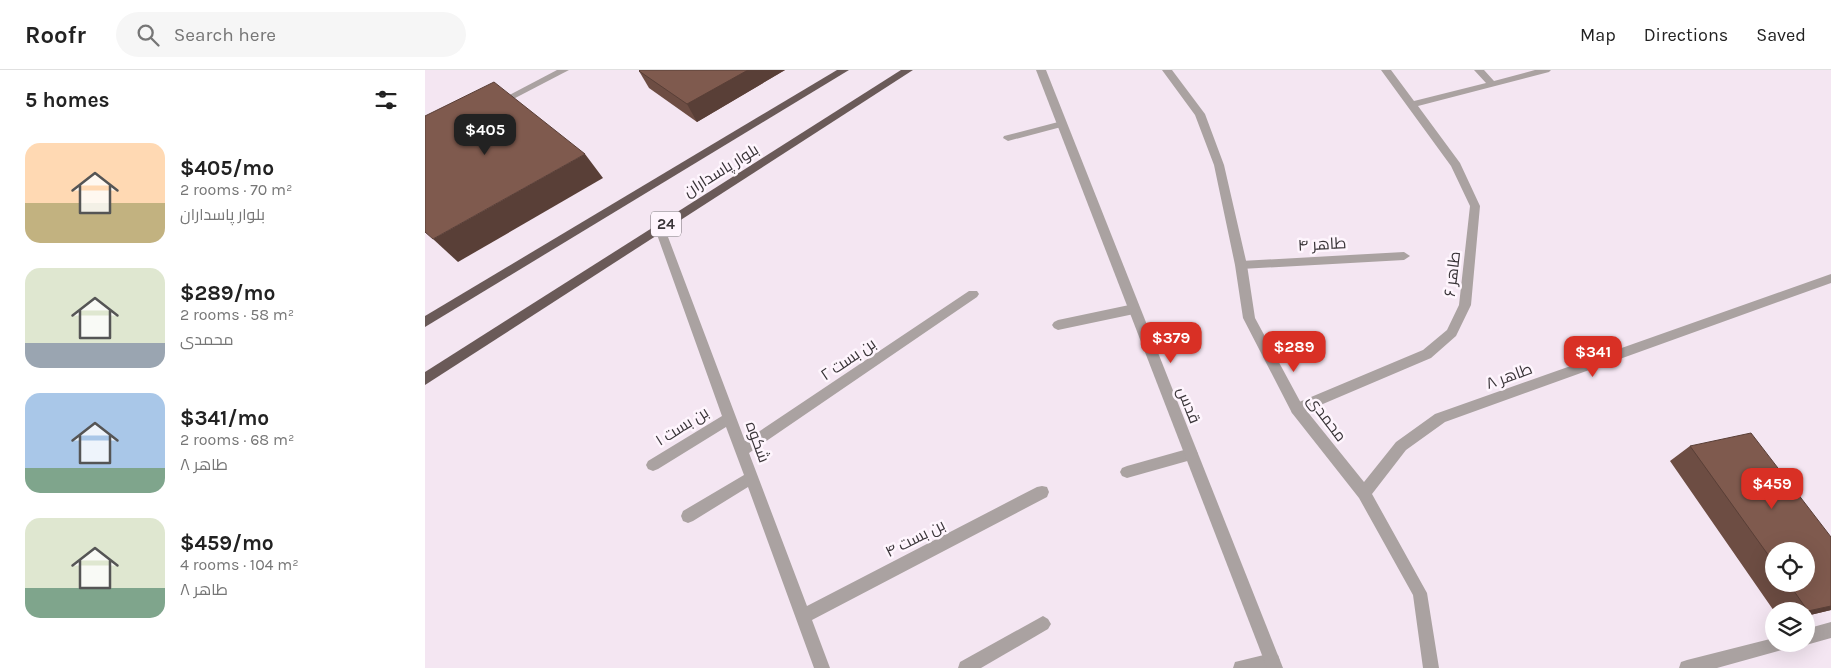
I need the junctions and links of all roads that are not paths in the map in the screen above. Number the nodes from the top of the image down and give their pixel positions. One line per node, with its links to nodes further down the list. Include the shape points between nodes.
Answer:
1 (564, 70): 11 (street)
2 (844, 70): 20 (highway, بلوار پاسداران / 24)
3 (908, 70): 14 (highway, بلوار پاسداران / 24)
4 (1041, 70): 12 (street, قدس)
5 (1167, 70): 16 (street, محمدی, via 1199,114 1219,165)
6 (1386, 70): 10 (street, طاهر ۶)
7 (1479, 70): 9 (street)
8 (1546, 70): 9 (street)
9 (1492, 84): 10 (street)
10 (1412, 105): 23 (street, طاهر ۶, via 1456,165 1475,206 1465,305 1452,333 1427,354)
11 (486, 109)
12 (1062, 124): 13 (street); 19 (street, قدس)
13 (1008, 138)
14 (659, 228): 22 (highway, بلوار پاسداران / 24); 24 (street, شکوه)
15 (1404, 256): 16 (street, طاهر ۴)
16 (1241, 265): 23 (street, محمدی, via 1249,318)
17 (1831, 278): 31 (street, طاهر ۸, via 1440,418 1401,446)
18 (973, 294): 25 (street, بن بست ۲)
19 (1134, 309): 21 (street); 26 (street, قدس)
20 (425, 322)
21 (1058, 325)
22 (425, 379)
23 (1297, 409): 31 (street, محمدی)
24 (730, 418): 25 (street, شکوه); 27 (street, بن بست ۱)
25 (742, 450): 29 (street, شکوه)
26 (1191, 454): 28 (street); 38 (street, قدس)
27 (653, 465)
28 (1127, 472)
29 (752, 477): 32 (street); 33 (street, شکوه)
30 (1042, 492): 33 (street, بن بست ۴)
31 (1364, 492): 42 (street, محمدی, via 1420,593)
32 (688, 516)
33 (803, 616): 39 (street, شکوه)
34 (1043, 624): 40 (street)
35 (1831, 630): 36 (street)
36 (1815, 634)
37 (1765, 648): 43 (street)
38 (1273, 665): 41 (street)
39 (822, 668)
40 (966, 668)
41 (1241, 668)
42 (1431, 668)
43 (1687, 668)

